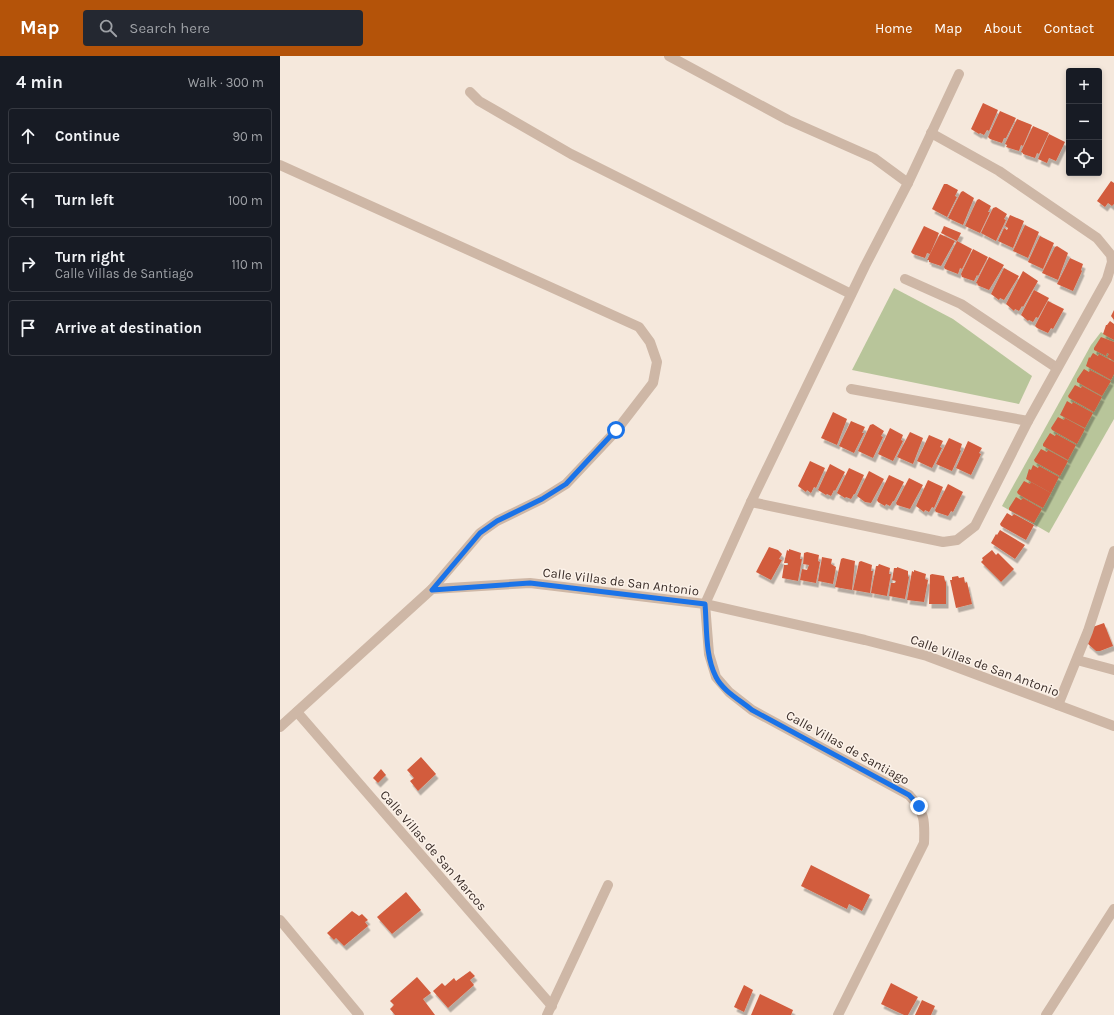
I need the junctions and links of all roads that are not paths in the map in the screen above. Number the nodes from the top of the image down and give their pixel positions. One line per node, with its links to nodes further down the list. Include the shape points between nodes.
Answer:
1 (669, 56): 6 (street, via 788,120 874,158)
2 (959, 74): 4 (street)
3 (470, 92): 8 (street, via 479,101 571,154)
4 (930, 133): 6 (street); 9 (street, via 999,171 1097,238 1111,255 1112,262 1107,279)
5 (280, 165): 14 (street, via 639,327 652,348 657,362 653,383 616,430 566,484 497,521 480,533)
6 (908, 183): 8 (street)
7 (905, 279): 9 (street, via 961,304)
8 (851, 294): 12 (street)
9 (1057, 368): 11 (street)
10 (851, 389): 11 (street)
11 (1028, 421): 12 (street, via 975,526 957,540 944,542)
12 (751, 502): 15 (street)
13 (1114, 551): 16 (street)
14 (432, 590): 15 (street, Calle Villas de San Antonio, via 530,583); 19 (street)
15 (705, 604): 18 (street, Calle Villas de San Antonio, via 927,656); 27 (street, Calle Villas de Santiago, via 709,654 716,677 729,692 752,710 909,795 923,815 924,843)
16 (1077, 660): 17 (street); 18 (street)
17 (1114, 670)
18 (1058, 705): 20 (street, Calle Villas de San Antonio)
19 (297, 712): 21 (street); 25 (street, Calle Villas de San Marcos)
20 (1114, 726)
21 (280, 727)
22 (608, 886): 25 (street)
23 (1114, 909): 28 (street)
24 (280, 920): 26 (street)
25 (549, 1010)
26 (359, 1015)
27 (838, 1015)
28 (1046, 1015)

